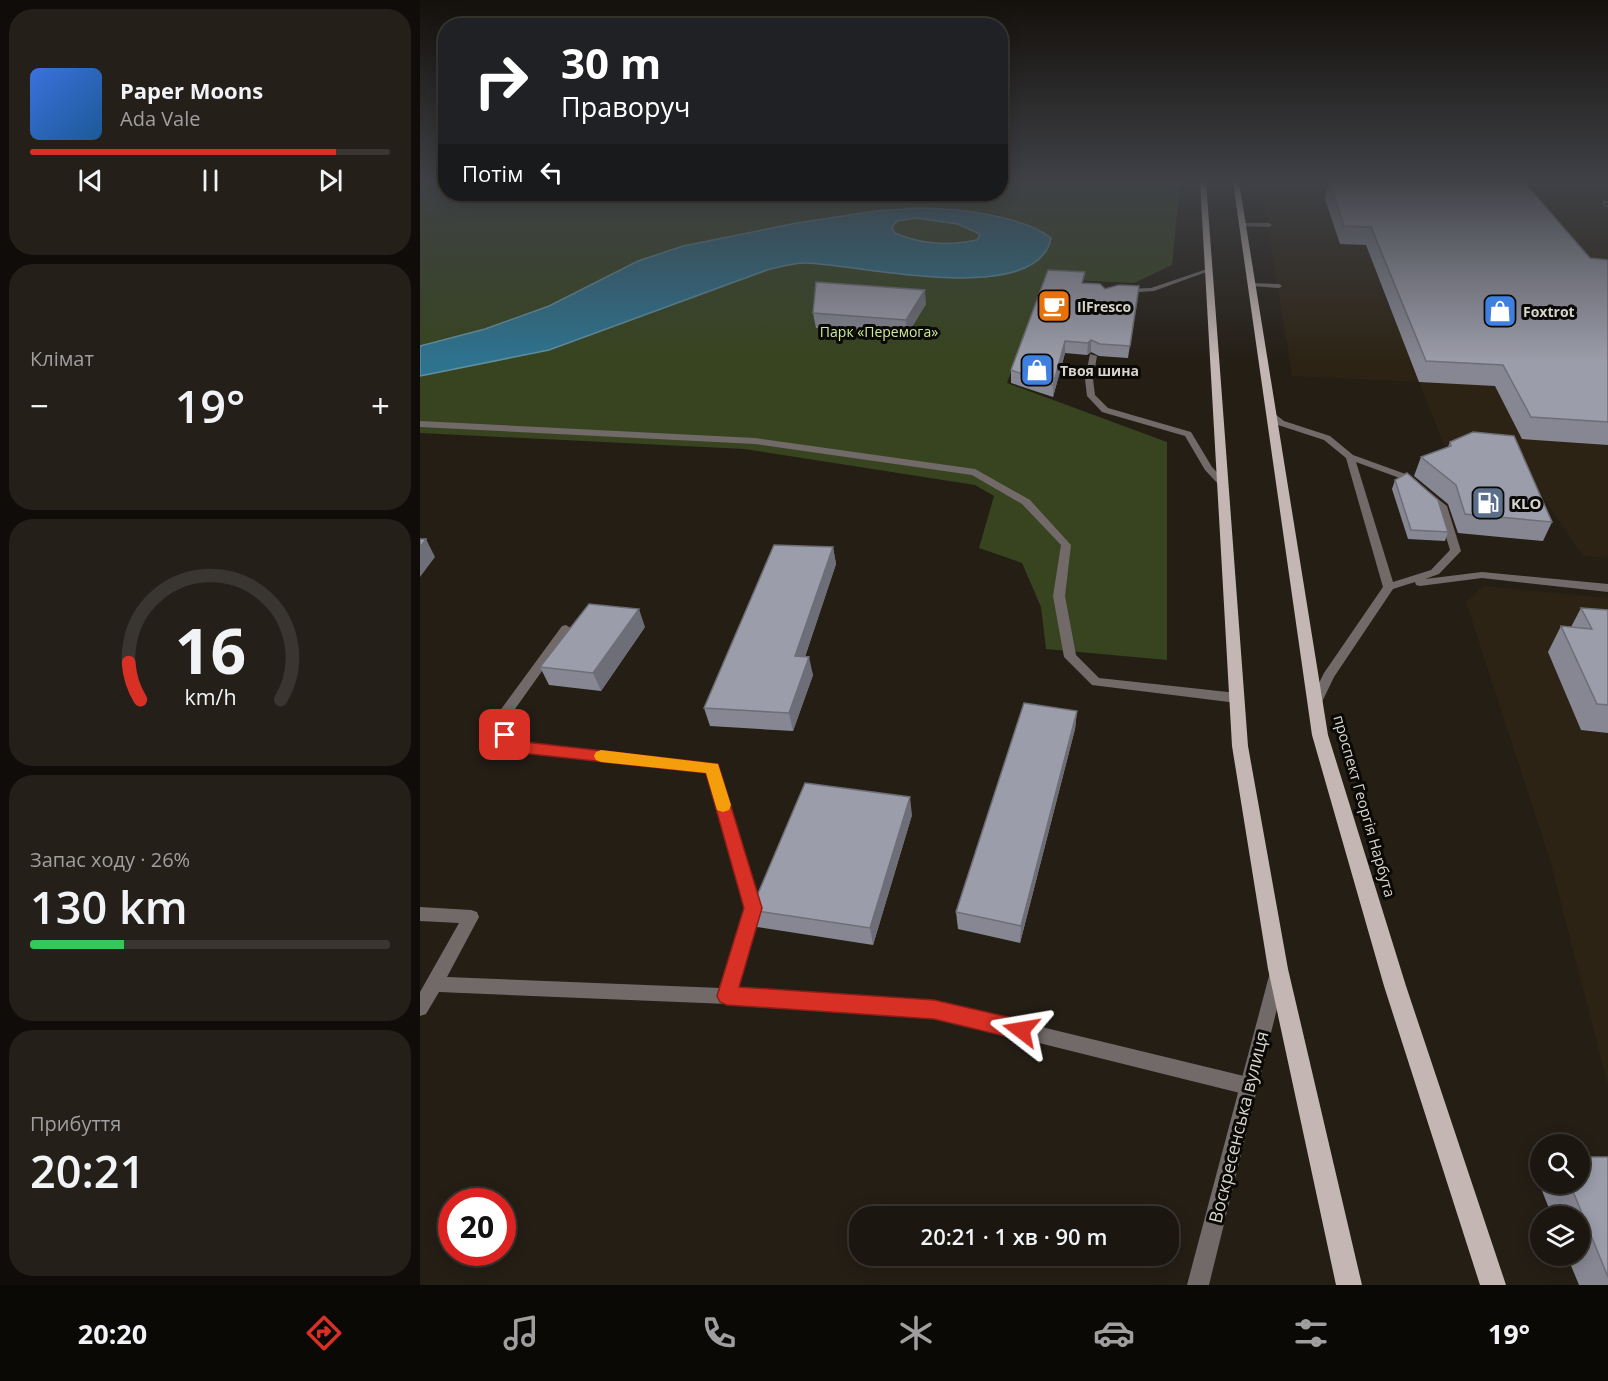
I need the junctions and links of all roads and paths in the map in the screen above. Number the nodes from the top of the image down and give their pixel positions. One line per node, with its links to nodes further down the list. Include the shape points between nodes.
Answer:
1 (1207, 242): 3 (main road)
2 (1246, 242): 4 (main road, проспект Георгія Нарбута)
3 (1209, 270): 6 (street, via 1152,290); 11 (main road)
4 (1252, 285): 5 (street); 8 (main road, проспект Георгія Нарбута)
5 (1279, 286)
6 (1118, 291)
7 (1093, 356): 11 (street, via 1091,396 1105,410 1188,434 1208,468)
8 (1270, 413): 10 (street, via 1281,423 1327,438); 16 (main road, проспект Георгія Нарбута)
9 (420, 424): 15 (street, via 755,441 975,472 1026,502 1066,545 1059,596 1070,657 1096,682)
10 (1350, 457): 12 (street); 12 (street, via 1408,478 1442,506 1456,551 1435,572)
11 (1223, 484): 15 (main road)
12 (1389, 587): 13 (street, via 1482,575); 16 (street, via 1328,676)
13 (1608, 588)
14 (566, 629): 20 (street, via 498,723 512,746 712,768 753,908)
15 (1237, 698): 18 (main road, via 1240,746)
16 (1316, 701): 25 (main road, проспект Георгія Нарбута, via 1320,735 1395,986)
17 (420, 914): 19 (street, via 471,917)
18 (1278, 969): 22 (street, Воскресенська вулиця); 24 (main road)
19 (434, 984): 20 (street); 21 (street)
20 (727, 996): 22 (street, via 934,1009)
21 (420, 1008)
22 (1248, 1086): 23 (street, Воскресенська вулиця)
23 (1198, 1285)
24 (1349, 1285)
25 (1493, 1285)

